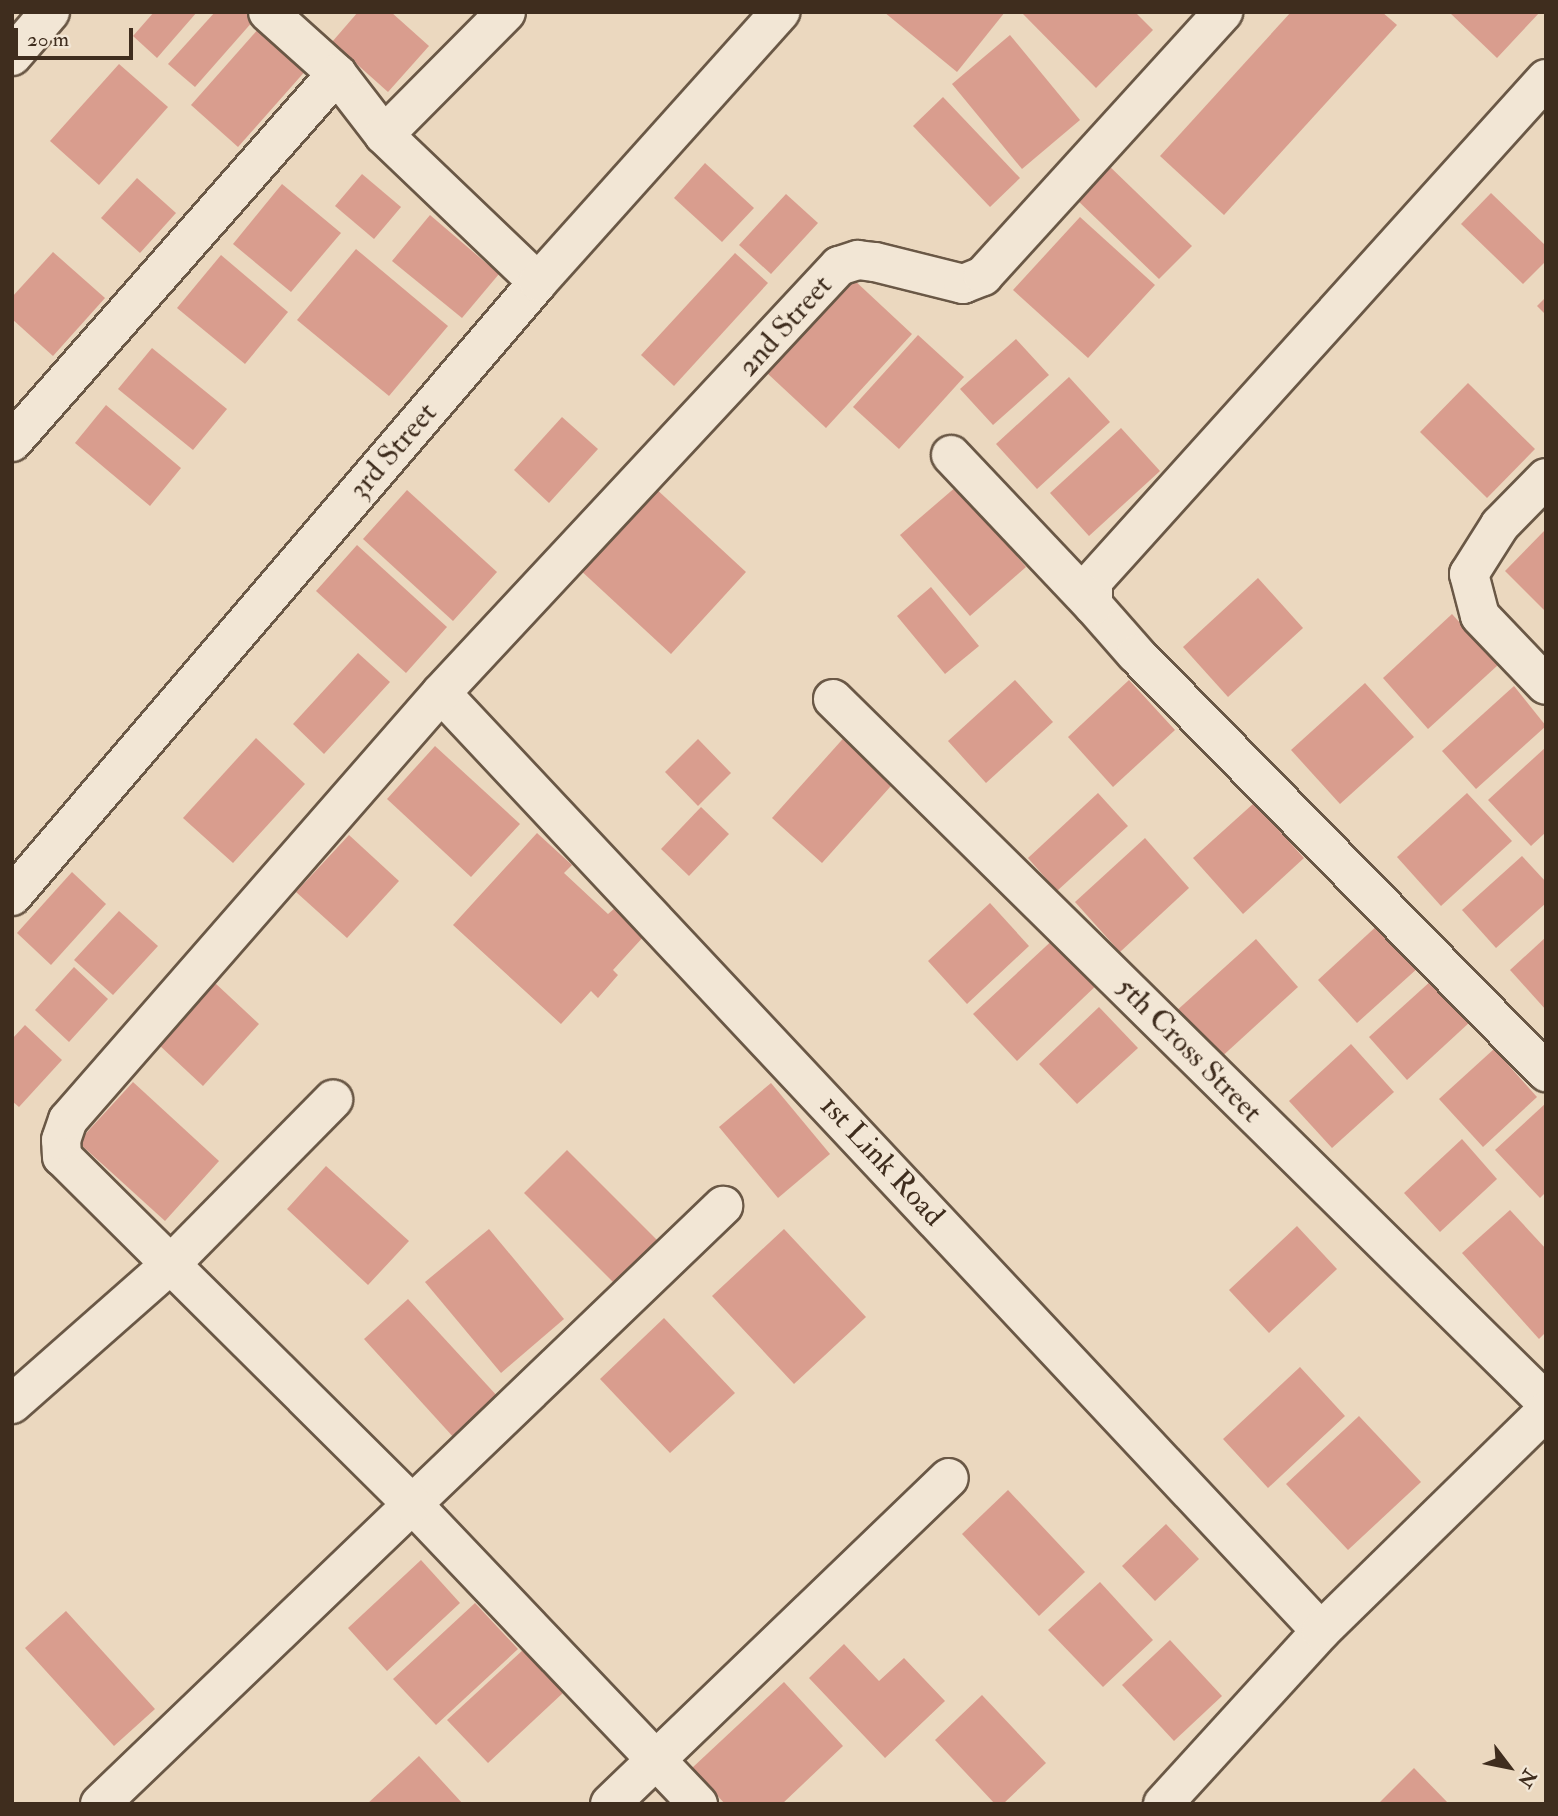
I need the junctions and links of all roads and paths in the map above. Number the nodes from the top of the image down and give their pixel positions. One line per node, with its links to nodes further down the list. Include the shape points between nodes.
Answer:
1 (50, 12): 6 (street)
2 (268, 12): 7 (street)
3 (506, 12): 9 (street)
4 (780, 12): 10 (street, 3rd Street)
5 (1223, 12): 16 (street, 2nd Street, via 983,276 963,284 875,262 858,260 839,266)
6 (12, 57)
7 (337, 74): 9 (street); 11 (street)
8 (1546, 79): 14 (street, via 1093,581)
9 (384, 135): 10 (street)
10 (538, 282): 18 (street, 3rd Street)
11 (12, 442)
12 (951, 455): 14 (street)
13 (1546, 478): 15 (street, via 1500,525 1469,574 1480,616)
14 (1093, 605): 19 (street)
15 (1546, 685)
16 (441, 693): 22 (street, 2nd Street, via 68,1121 61,1140 62,1157); 28 (street, 1st Link Road)
17 (832, 699): 23 (street, 5th Cross Street)
18 (12, 895)
19 (1546, 1072)
20 (333, 1100): 22 (street)
21 (723, 1206): 27 (street)
22 (171, 1264): 24 (street); 27 (street)
23 (1546, 1402)
24 (12, 1404)
25 (1546, 1411): 28 (street)
26 (949, 1478): 29 (street)
27 (412, 1504): 29 (street); 30 (street)
28 (1321, 1631): 33 (street)
29 (656, 1761): 31 (street); 32 (street)
30 (100, 1804)
31 (610, 1804)
32 (698, 1804)
33 (1163, 1804)

